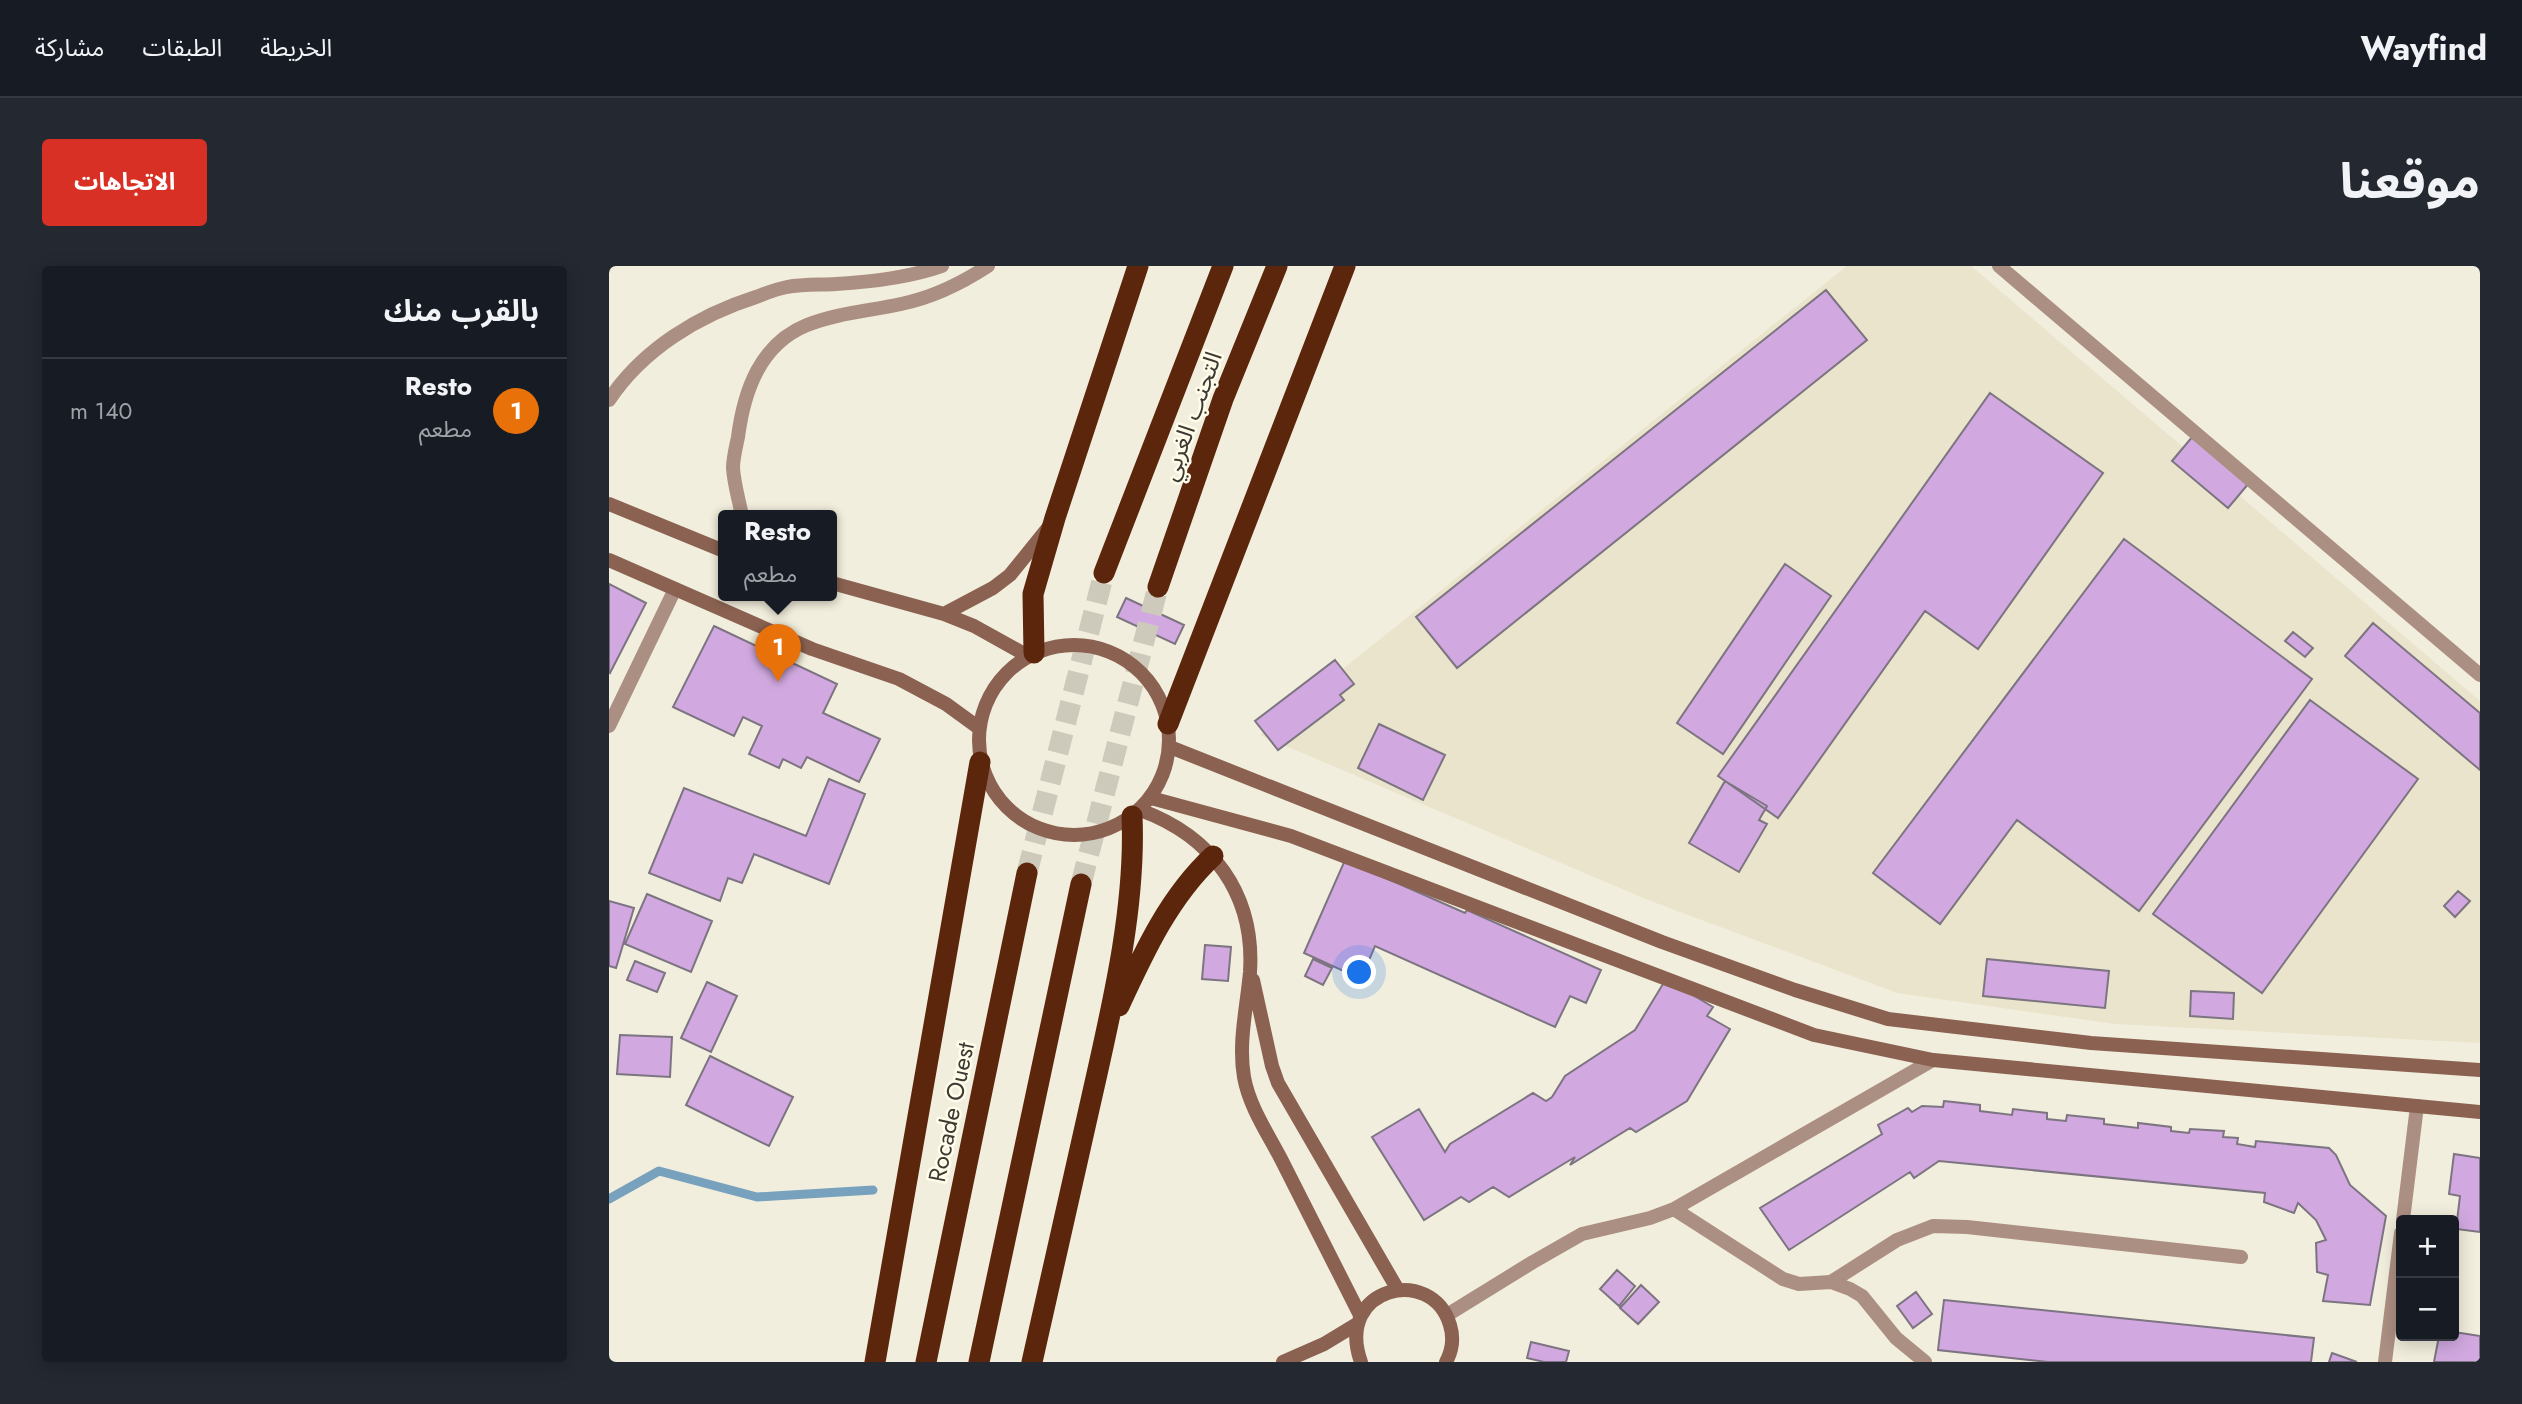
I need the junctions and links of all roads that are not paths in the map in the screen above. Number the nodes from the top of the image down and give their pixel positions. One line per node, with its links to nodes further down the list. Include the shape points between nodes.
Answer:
1 (942, 266): 8 (street, via 866,283 787,287 724,307 656,349)
2 (988, 266): 10 (street, via 954,286 903,304 807,325 774,348 755,372 743,400 733,468)
3 (1138, 266): 11 (highway)
4 (1223, 266): 14 (highway, التجنب الغربي)
5 (1277, 266): 16 (highway, التجنب الغربي, via 1223,399)
6 (1345, 266): 21 (highway)
7 (1999, 266): 20 (street)
8 (609, 400)
9 (609, 504): 12 (main road)
10 (740, 510)
11 (1055, 518): 18 (main road, via 1010,575); 19 (highway, via 1033,594)
12 (718, 549)
13 (609, 560): 17 (main road)
14 (1104, 573)
15 (837, 584): 18 (main road)
16 (1158, 587)
17 (675, 589): 22 (street); 23 (main road, via 812,649 912,685)
18 (944, 614): 19 (main road)
19 (1031, 654): 21 (main road, via 1062,645 1091,646 1118,656 1142,673 1159,696); 23 (main road, via 1004,674 987,699)
20 (2480, 675)
21 (1168, 724): 24 (main road)
22 (609, 726)
23 (979, 728): 25 (main road)
24 (1170, 747): 26 (main road); 34 (main road, via 1662,942 1888,1019 2091,1042)
25 (981, 762): 27 (main road, via 993,791 1014,815 1042,830 1073,836 1105,831); 45 (highway)
26 (1151, 798): 27 (main road); 33 (main road, via 1291,836 1814,1035)
27 (1136, 813): 28 (main road, via 1173,825); 32 (highway, via 1132,885)
28 (1213, 856): 31 (main road, via 1239,898 1248,928); 32 (highway, via 1172,903)
29 (1027, 873): 46 (highway, Rocade Ouest)
30 (1081, 884): 47 (highway)
31 (1250, 969): 42 (main road, via 1278,1083); 44 (main road, via 1243,1055 1250,1098)
32 (1107, 1030): 48 (highway)
33 (1933, 1060): 35 (main road); 37 (street)
34 (2480, 1070)
35 (2417, 1106): 36 (main road); 38 (street)
36 (2480, 1112)
37 (1674, 1209): 41 (street, via 1783,1279); 43 (street, via 1583,1234)
38 (2404, 1215)
39 (2241, 1257): 41 (street, via 1933,1226 1897,1240)
40 (2396, 1273): 53 (street)
41 (1831, 1282): 52 (street, via 1862,1296 1896,1338)
42 (1398, 1290): 43 (main road, via 1417,1292); 44 (main road, via 1376,1298)
43 (1447, 1315): 51 (main road, via 1452,1343)
44 (1358, 1320): 49 (main road); 50 (main road, via 1355,1343)
45 (875, 1362)
46 (926, 1362)
47 (979, 1362)
48 (1032, 1362)
49 (1283, 1362)
50 (1361, 1362)
51 (1445, 1362)
52 (1925, 1362)
53 (2385, 1362)

